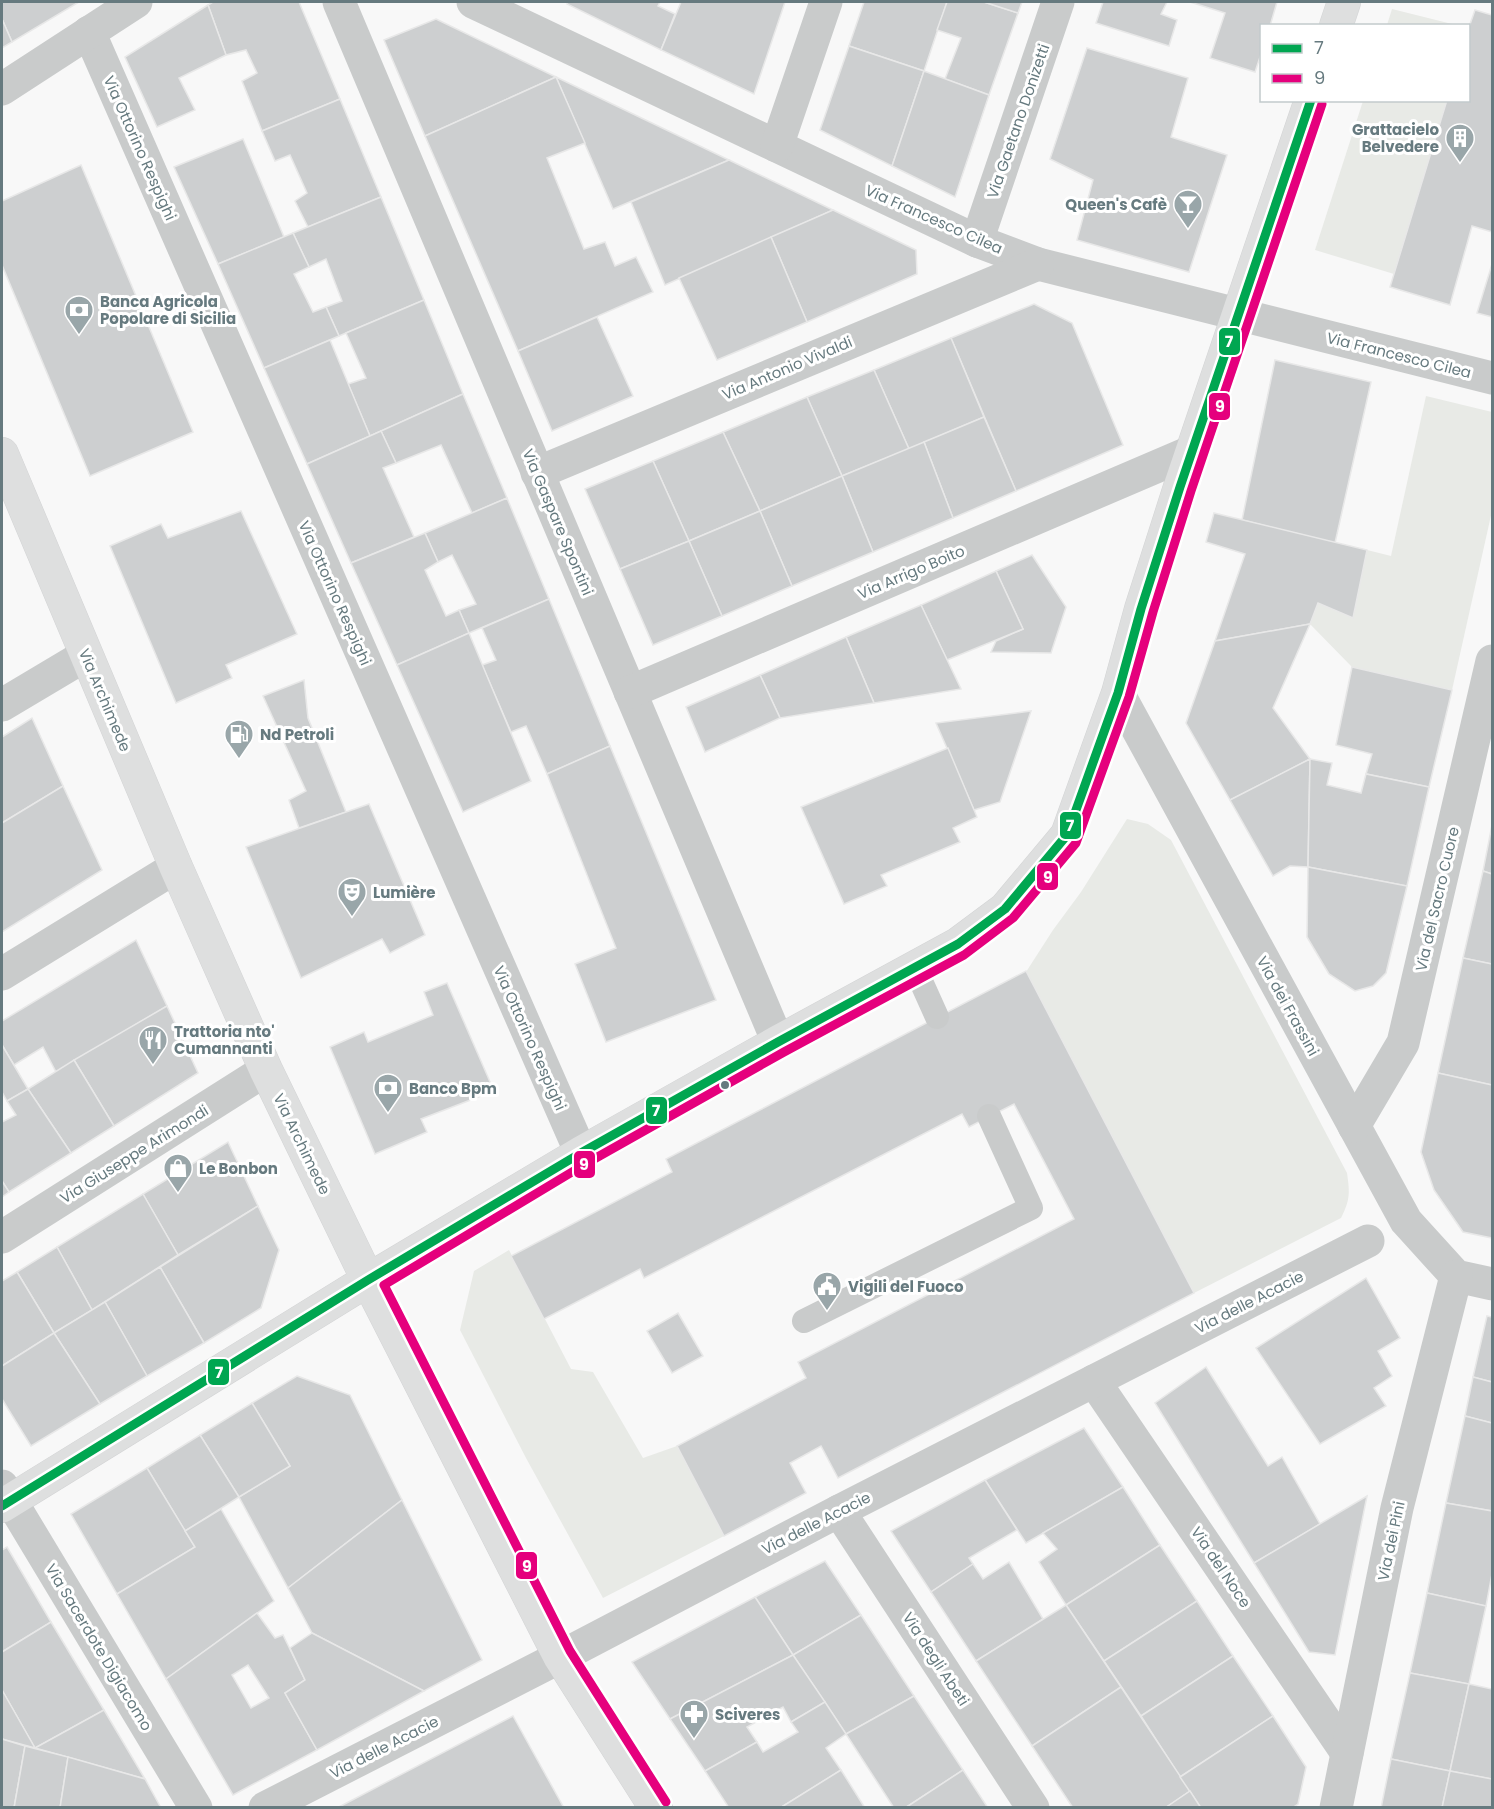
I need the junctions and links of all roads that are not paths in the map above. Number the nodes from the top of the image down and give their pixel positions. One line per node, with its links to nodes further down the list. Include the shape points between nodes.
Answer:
1 (136, 2): 8 (street)
2 (339, 2): 18 (street, Via Gaspare Spontini)
3 (473, 2): 11 (street, Via Francesco Cilea)
4 (826, 2): 11 (street)
5 (1058, 2): 12 (street, Via Gaetano Donizetti)
6 (1344, 2): 7 (main road)
7 (1337, 24)
8 (89, 32): 9 (street); 32 (street, Via Ottorino Respighi)
9 (2, 89)
10 (1310, 102): 14 (main road)
11 (777, 146): 12 (street, Via Francesco Cilea)
12 (977, 241): 13 (street, Via Francesco Cilea)
13 (1038, 264): 14 (street, Via Francesco Cilea); 18 (street, Via Antonio Vivaldi)
14 (1239, 315): 15 (street, Via Francesco Cilea); 16 (main road)
15 (1492, 378)
16 (1193, 451): 21 (street, Via Arrigo Boito); 22 (main road)
17 (2, 454): 19 (main road, Via Archimede)
18 (537, 473): 21 (street, Via Gaspare Spontini)
19 (86, 655): 23 (street); 24 (main road, Via Archimede)
20 (1492, 661): 31 (street, Via del Sacro Cuore, via 1403,1043)
21 (630, 692): 28 (street, Via Gaspare Spontini)
22 (1118, 693): 25 (main road, via 1067,835 1005,909 958,944); 31 (street, Via dei Frassini)
23 (2, 705)
24 (176, 867): 26 (street); 29 (main road, Via Archimede)
25 (915, 968): 27 (lane); 28 (main road)
26 (2, 974)
27 (937, 1017)
28 (778, 1042): 32 (main road)
29 (266, 1070): 33 (street, Via Giuseppe Arimondi); 36 (main road, Via Archimede)
30 (989, 1116): 38 (lane, via 1031,1208)
31 (1354, 1126): 35 (street, Via dei Frassini, via 1406,1221)
32 (581, 1153): 36 (main road)
33 (2, 1237)
34 (1368, 1241): 39 (street, Via delle Acacie)
35 (1456, 1276): 37 (street); 43 (street, Via dei Pini, via 1397,1508)
36 (368, 1280): 40 (main road); 42 (main road, Via Archimede)
37 (1492, 1284)
38 (804, 1321)
39 (1094, 1381): 41 (street, Via delle Acacie); 43 (street, Via del Noce)
40 (4, 1498): 44 (street, Via Sacerdote Digiacomo)
41 (839, 1511): 42 (street, Via delle Acacie); 47 (street, Via degli Abeti)
42 (560, 1658): 45 (street, Via delle Acacie); 46 (main road, Via Archimede)
43 (1347, 1753): 48 (street, Via dei Pini)
44 (196, 1808)
45 (265, 1808)
46 (657, 1808)
47 (1033, 1808)
48 (1336, 1808)

